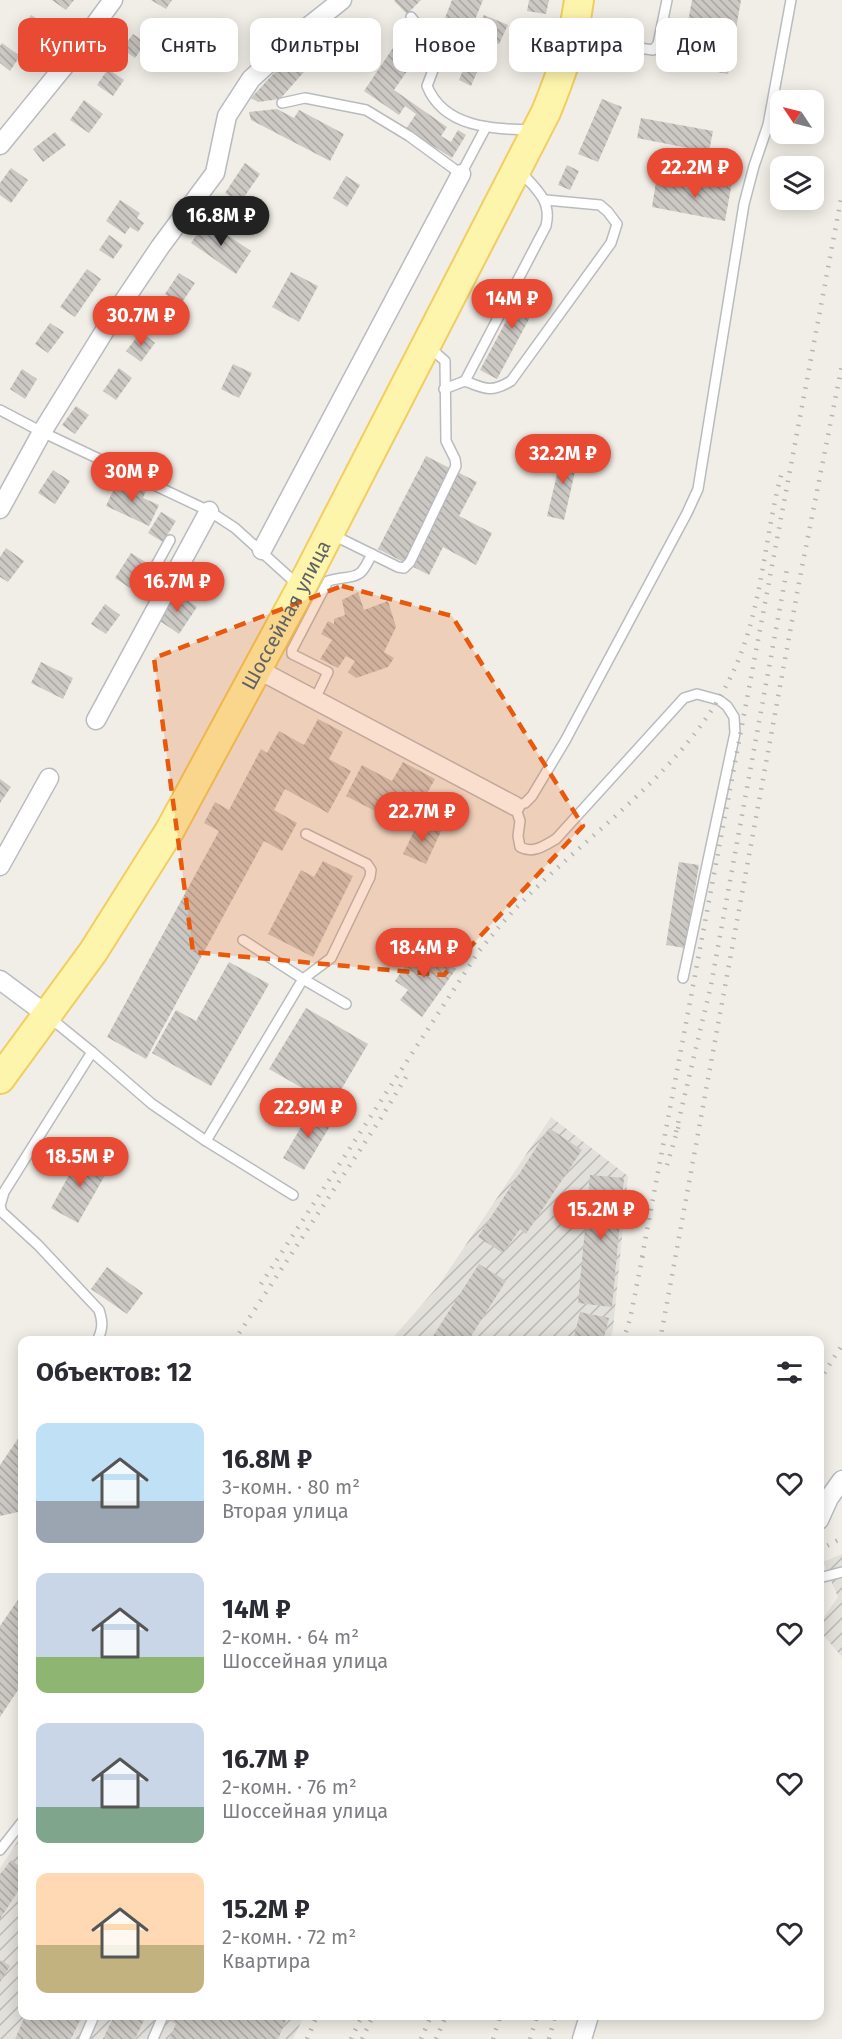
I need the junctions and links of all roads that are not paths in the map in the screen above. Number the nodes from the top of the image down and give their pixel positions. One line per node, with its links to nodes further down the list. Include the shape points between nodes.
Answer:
1 (113, 0): 10 (street)
2 (342, 0): 18 (street, via 251,80 227,116 215,173 121,304)
3 (667, 0): 5 (lane, via 658,44 653,50 639,48)
4 (791, 0): 31 (lane, via 768,125 744,204 698,489 560,750 532,796)
5 (578, 12): 9 (main road, Шоссейная улица, via 564,68)
6 (411, 17): 8 (lane, via 437,49 438,57 427,86 431,96 441,108 472,125)
7 (282, 103): 12 (lane, via 305,98 366,110)
8 (486, 127): 9 (lane); 12 (lane)
9 (537, 130): 11 (main road, Шоссейная улица)
10 (0, 146)
11 (518, 169): 13 (lane); 14 (main road, Шоссейная улица)
12 (461, 174): 23 (street)
13 (546, 200): 15 (lane, via 546,226); 15 (lane, via 600,205 617,224 611,243 511,381 498,389)
14 (427, 345): 16 (lane, via 445,361); 21 (main road, Шоссейная улица)
15 (465, 381): 16 (lane)
16 (444, 389): 24 (lane, via 446,441 456,466 452,476 404,568)
17 (0, 410): 18 (lane)
18 (42, 432): 19 (street); 20 (lane)
19 (0, 509)
20 (209, 511): 23 (lane); 26 (street)
21 (329, 533): 24 (lane); 25 (main road, Шоссейная улица)
22 (170, 540): 26 (lane, via 148,580)
23 (262, 550): 25 (lane)
24 (372, 554): 28 (lane, via 359,575 328,581 292,650 292,654 328,672)
25 (301, 588): 27 (main road, Шоссейная улица)
26 (166, 591): 29 (street)
27 (257, 669): 28 (street); 39 (main road, Шоссейная улица, via 159,849)
28 (315, 699): 31 (street)
29 (96, 720)
30 (49, 778): 33 (street)
31 (515, 806): 35 (lane, via 520,821 520,847 527,851 538,849 556,839 684,698 709,696 727,706 734,717 735,733)
32 (306, 834): 36 (lane, via 372,870 330,958)
33 (0, 866)
34 (243, 940): 36 (lane)
35 (683, 978)
36 (303, 979): 38 (lane); 42 (lane)
37 (0, 980): 39 (street)
38 (346, 1004)
39 (47, 1016): 40 (lane); 41 (main road, Шоссейная улица)
40 (92, 1052): 42 (lane, via 152,1104); 44 (lane, via 4,1192 0,1206 99,1310 103,1321)
41 (0, 1078)
42 (206, 1142): 43 (lane)
43 (294, 1195)
44 (100, 1336)
45 (842, 1480): 46 (street)
46 (824, 1509)
47 (842, 1572): 48 (lane)
48 (824, 1577)
49 (18, 1827): 50 (lane)
50 (0, 1850)
51 (92, 2020): 54 (lane)
52 (161, 2020): 55 (lane)
53 (588, 2020): 56 (street)
54 (84, 2039)
55 (153, 2039)
56 (582, 2039)

